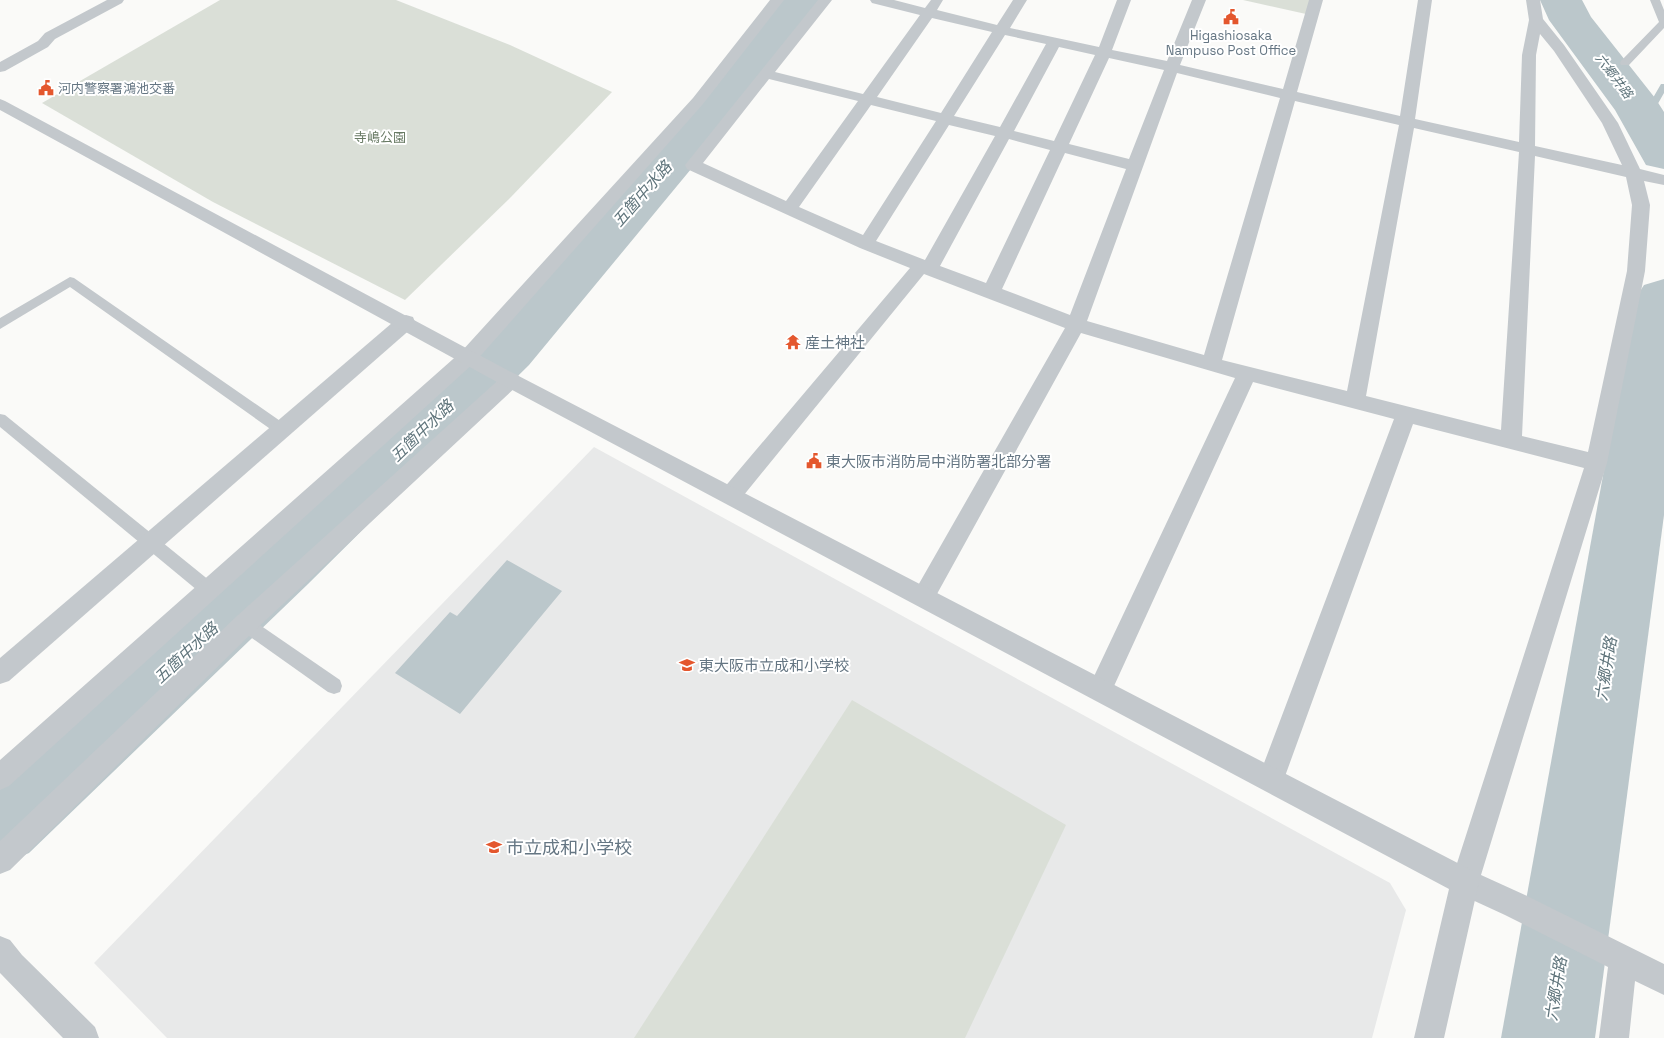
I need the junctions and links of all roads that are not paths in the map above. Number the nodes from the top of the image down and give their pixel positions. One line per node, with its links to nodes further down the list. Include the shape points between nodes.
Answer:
1 (117, 0): 20 (street, via 50,36 43,44)
2 (777, 0): 39 (street, via 698,101)
3 (825, 0): 21 (street)
4 (877, 0): 13 (street)
5 (938, 0): 13 (street)
6 (1020, 0): 15 (street)
7 (1124, 0): 17 (street)
8 (1199, 0): 19 (street)
9 (1316, 0): 22 (street)
10 (1425, 0): 26 (street)
11 (1532, 0): 14 (street)
12 (1655, 0): 18 (lane, via 1664,22)
13 (929, 13): 15 (street); 23 (street)
14 (1536, 20): 29 (street, via 1529,55); 31 (street, via 1559,48)
15 (1000, 30): 16 (street); 25 (street)
16 (1055, 42): 17 (street); 27 (street)
17 (1104, 52): 19 (street); 28 (street)
18 (1625, 63)
19 (1172, 67): 22 (street); 30 (street)
20 (0, 68)
21 (766, 74): 23 (street); 32 (street, via 693,165)
22 (1288, 95): 26 (street); 40 (street)
23 (867, 100): 25 (street); 32 (street)
24 (0, 104): 36 (street)
25 (945, 118): 27 (street); 33 (street)
26 (1407, 122): 29 (street); 43 (street)
27 (1005, 134): 28 (street); 34 (street)
28 (1060, 147): 30 (street); 35 (street)
29 (1527, 149): 31 (street); 47 (street)
30 (1135, 166): 38 (street)
31 (1649, 177): 48 (street, via 1641,205 1636,271)
32 (789, 209): 33 (street)
33 (866, 244): 34 (street)
34 (925, 267): 35 (street); 49 (street)
35 (991, 293): 38 (street)
36 (406, 322): 39 (street); 46 (street)
37 (0, 324): 46 (lane, via 70,281)
38 (1076, 325): 40 (street); 52 (street)
39 (470, 358): 42 (street); 51 (street)
40 (1211, 364): 41 (street)
41 (1247, 373): 43 (street); 56 (street)
42 (507, 378): 49 (street); 53 (street)
43 (1355, 401): 44 (street)
44 (1406, 414): 47 (street); 58 (street)
45 (0, 419): 50 (lane)
46 (281, 429): 50 (street)
47 (1511, 441): 48 (street)
48 (1596, 463): 60 (street)
49 (731, 495): 52 (street)
50 (150, 543): 51 (lane); 54 (street)
51 (208, 590): 57 (street)
52 (924, 596): 56 (street)
53 (245, 624): 55 (lane); 59 (street)
54 (0, 673)
55 (334, 686)
56 (1100, 689): 58 (street)
57 (0, 777)
58 (1271, 779): 60 (street)
59 (0, 860)
60 (1466, 882): 62 (street); 65 (street)
61 (0, 950): 64 (street)
62 (1616, 956): 63 (street); 66 (street)
63 (1664, 980)
64 (84, 1038)
65 (1429, 1038)
66 (1614, 1038)

